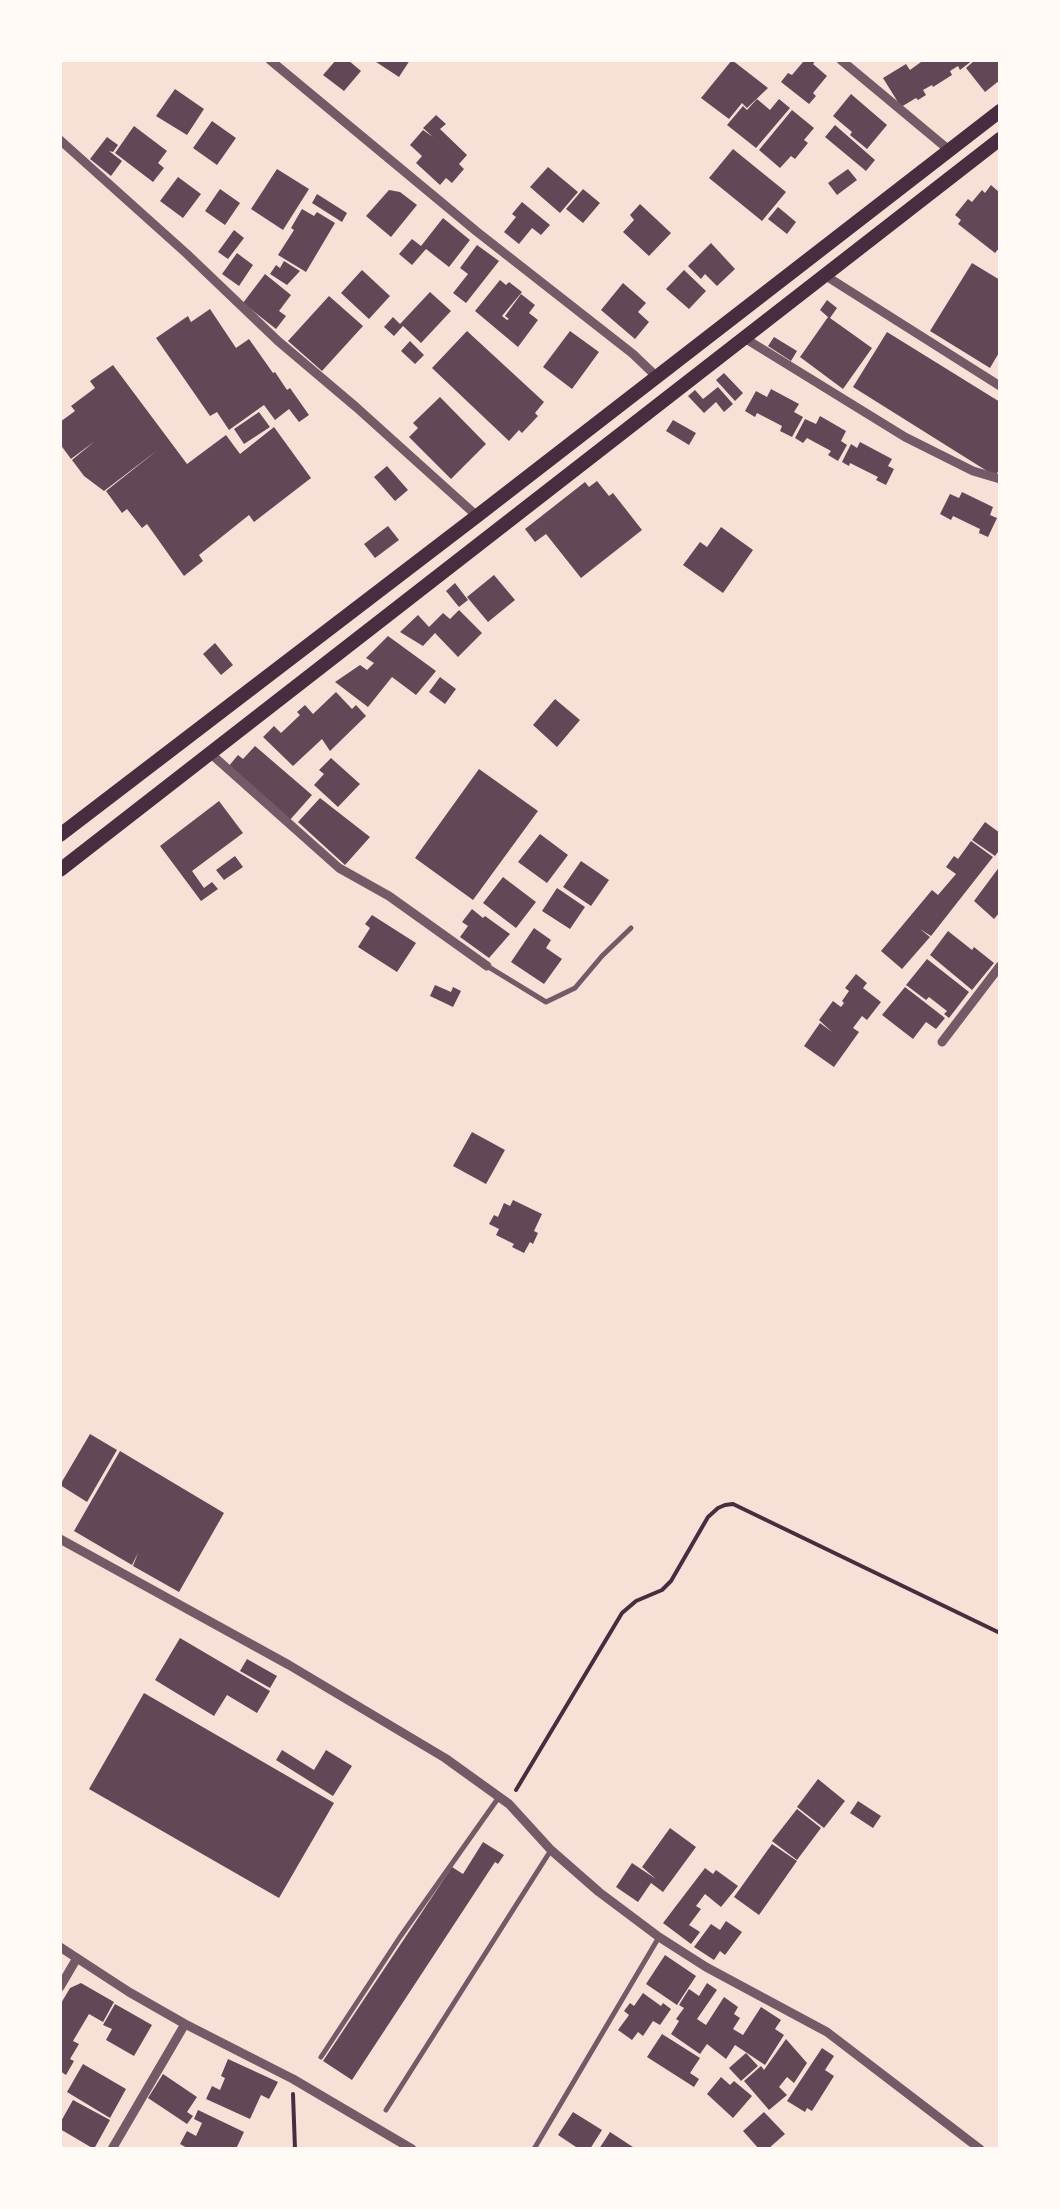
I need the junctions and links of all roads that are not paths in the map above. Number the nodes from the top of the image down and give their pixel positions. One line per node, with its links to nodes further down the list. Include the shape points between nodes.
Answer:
1 (270, 60): 9 (street)
2 (841, 60): 6 (street)
3 (1000, 111): 6 (main road)
4 (1000, 139): 7 (main road)
5 (60, 140): 12 (street)
6 (948, 150): 9 (main road)
7 (826, 276): 8 (main road); 10 (street)
8 (746, 339): 11 (street, via 905,437); 13 (main road)
9 (656, 377): 12 (main road)
10 (1000, 386)
11 (1000, 479)
12 (478, 516): 14 (main road)
13 (211, 754): 15 (main road); 17 (street, via 339,868)
14 (60, 834)
15 (60, 870)
16 (631, 928): 17 (lane, via 574,988 546,1002)
17 (487, 966)
18 (1000, 966): 19 (street)
19 (942, 1042)
20 (60, 1539): 21 (street, via 289,1665)
21 (504, 1800): 22 (street); 28 (lane, via 400,1937)
22 (551, 1850): 23 (street); 29 (lane)
23 (659, 1937): 32 (lane); 33 (street, via 827,2032)
24 (60, 1947): 25 (street)
25 (77, 1958): 26 (street); 27 (street)
26 (60, 1987)
27 (185, 2024): 30 (street); 31 (street)
28 (321, 2057)
29 (386, 2110)
30 (112, 2149)
31 (412, 2149)
32 (534, 2149)
33 (980, 2149)

